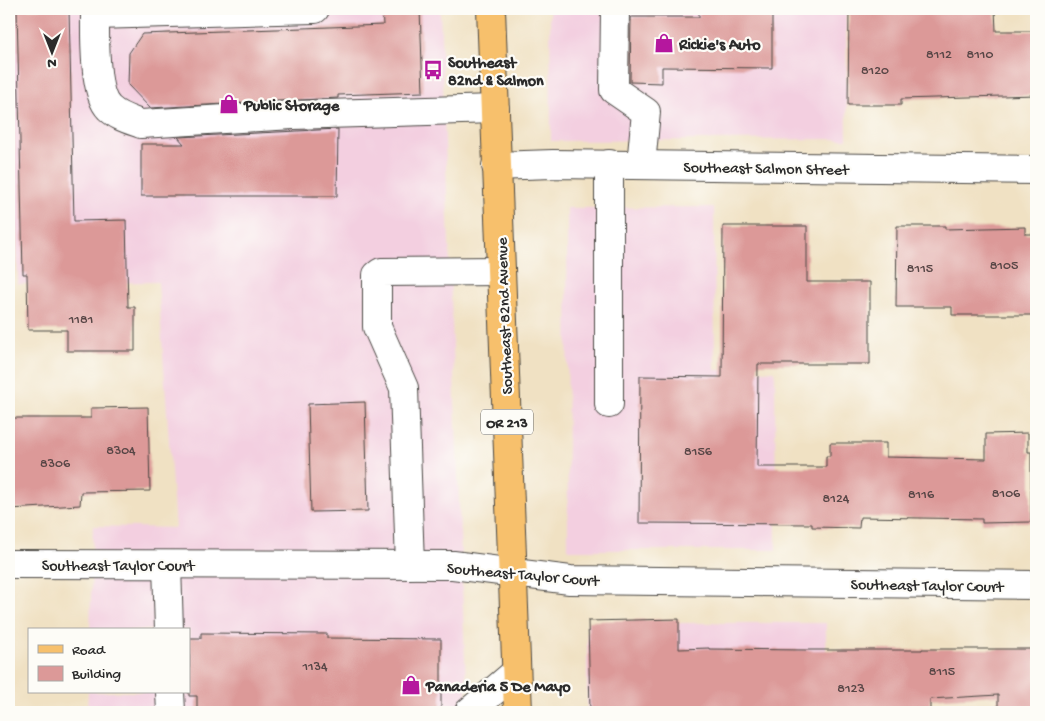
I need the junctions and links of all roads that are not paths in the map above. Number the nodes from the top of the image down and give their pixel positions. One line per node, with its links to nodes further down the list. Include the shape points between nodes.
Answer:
1 (316, 9): 4 (street)
2 (491, 9): 5 (main road, Southeast 82nd Avenue / OR 213)
3 (615, 9): 7 (street, via 614,90 646,112)
4 (95, 12): 5 (street, via 96,70 102,94 108,107 123,118 141,124 293,115)
5 (495, 109): 8 (main road, Southeast 82nd Avenue / OR 213)
6 (608, 164): 7 (street, Southeast Salmon Street); 8 (street, Southeast Salmon Street); 11 (street)
7 (641, 165): 9 (street, Southeast Salmon Street)
8 (496, 166): 10 (main road, Southeast 82nd Avenue / OR 213)
9 (1036, 170)
10 (501, 271): 14 (street, via 380,272 376,275 376,328 404,388); 15 (main road, Southeast 82nd Avenue / OR 213)
11 (609, 404)
12 (9, 564): 13 (street, Southeast Taylor Court)
13 (167, 564): 14 (street, Southeast Taylor Court); 17 (street)
14 (410, 565): 15 (street, Southeast Taylor Court, via 453,565)
15 (513, 573): 16 (street, Southeast Taylor Court, via 570,580); 18 (main road, Southeast 82nd Avenue / OR 213)
16 (1036, 585)
17 (169, 628)
18 (516, 672): 21 (street); 22 (main road, Southeast 82nd Avenue / OR 213)
19 (170, 694): 20 (street)
20 (171, 712)
21 (469, 712)
22 (518, 712)

